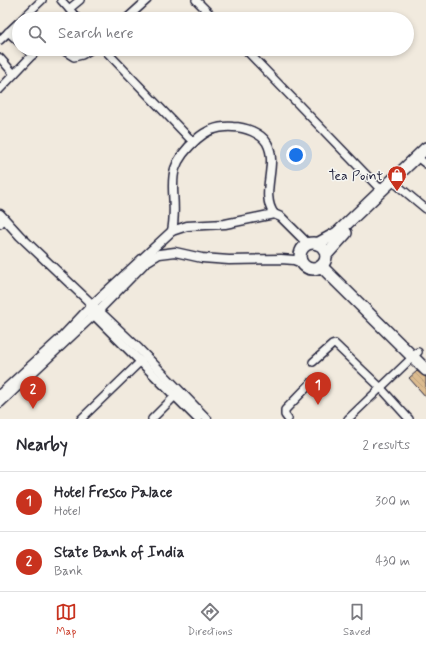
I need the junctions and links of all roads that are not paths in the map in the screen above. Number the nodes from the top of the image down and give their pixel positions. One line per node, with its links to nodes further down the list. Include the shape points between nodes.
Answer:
1 (42, 0): 6 (street)
2 (61, 0): 7 (street)
3 (80, 0): 8 (street)
4 (147, 0): 9 (street)
5 (196, 0): 10 (street)
6 (29, 12)
7 (71, 12)
8 (74, 12)
9 (134, 12)
10 (208, 12)
11 (12, 28): 12 (street)
12 (8, 32): 13 (street); 14 (street)
13 (12, 36)
14 (0, 40)
15 (31, 56): 19 (street)
16 (111, 56): 21 (street)
17 (252, 56): 25 (street)
18 (0, 58): 19 (street)
19 (14, 74): 20 (street)
20 (0, 89)
21 (194, 142): 27 (street, via 211,130 222,127 234,126 261,135 269,149 268,200); 29 (street, via 183,153 174,168)
22 (426, 148): 25 (highway)
23 (425, 161): 24 (highway)
24 (397, 185): 26 (street); 31 (highway, via 338,240)
25 (381, 190): 30 (highway, via 337,233)
26 (426, 208)
27 (274, 214): 29 (street, via 225,224 187,226); 30 (street)
28 (2, 219): 33 (street)
29 (172, 231): 33 (street)
30 (312, 244): 31 (highway, via 323,248); 32 (highway, via 301,253)
31 (324, 261): 32 (highway, via 312,269); 34 (highway)
32 (302, 263): 33 (street, via 281,259 202,258 175,252 159,254 146,262)
33 (94, 309): 35 (street); 40 (street); 42 (street); 46 (street)
34 (419, 356): 37 (highway); 39 (street)
35 (141, 361): 41 (street); 43 (street)
36 (313, 362): 39 (street, via 335,344)
37 (426, 370)
38 (314, 380): 47 (street, via 285,410)
39 (380, 388): 48 (street); 49 (street)
40 (0, 394)
41 (175, 396): 44 (street); 45 (street)
42 (0, 403)
43 (80, 419)
44 (152, 419)
45 (198, 419)
46 (208, 419)
47 (288, 419)
48 (348, 419)
49 (409, 419)

